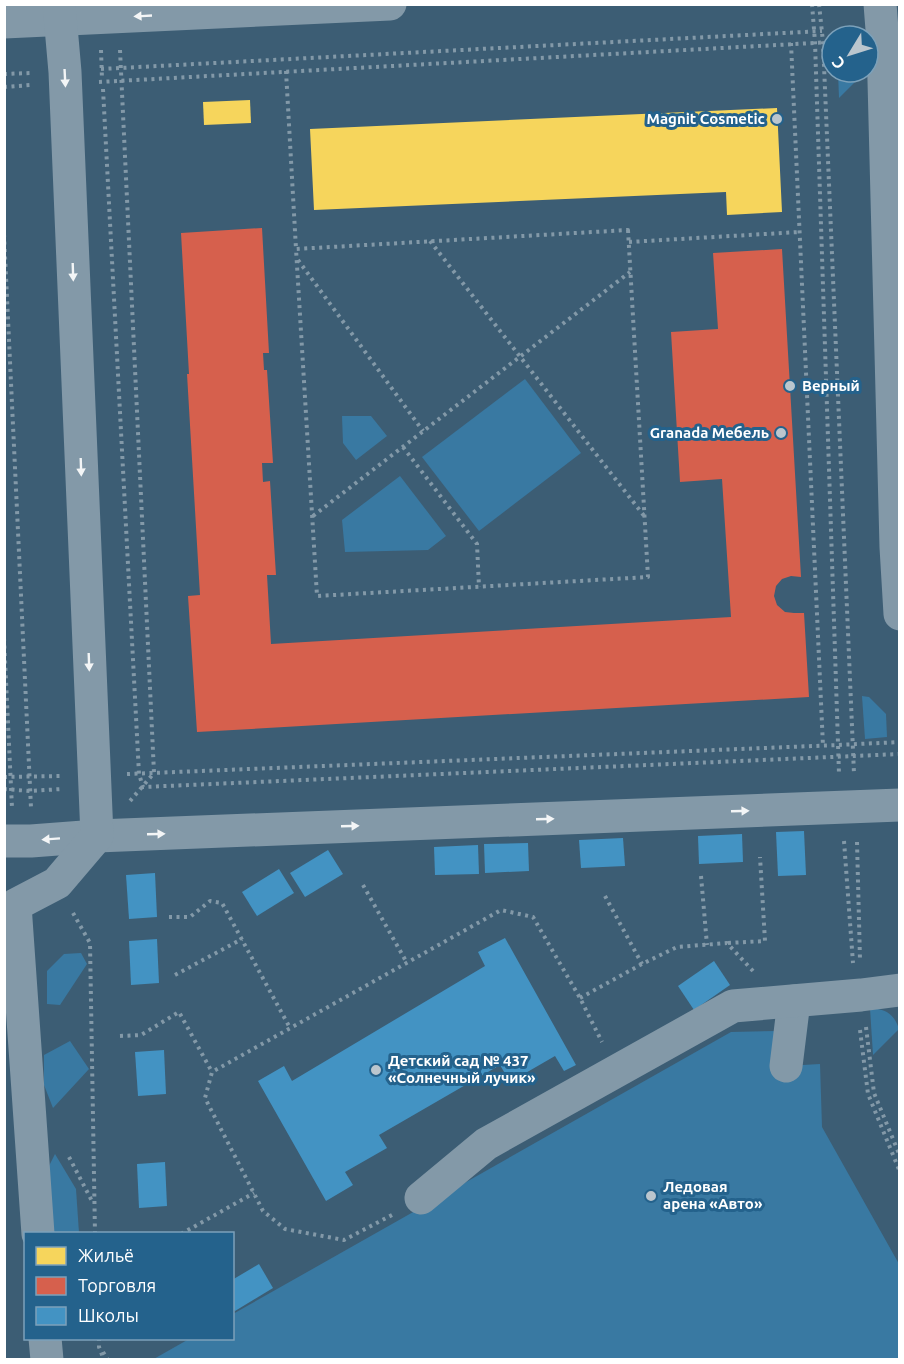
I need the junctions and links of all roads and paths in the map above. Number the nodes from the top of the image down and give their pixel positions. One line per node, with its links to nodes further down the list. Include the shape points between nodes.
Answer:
1 (390, 4): 6 (street, one-way to 6)
2 (812, 4): 9 (path)
3 (819, 4): 8 (path)
4 (880, 4): 36 (street)
5 (59, 12): 6 (street); 7 (street); 18 (street)
6 (109, 18): 14 (path); 15 (path)
7 (4, 22)
8 (821, 24)
9 (814, 31): 10 (path); 11 (path); 14 (path)
10 (820, 31)
11 (815, 42): 12 (path); 13 (path); 40 (path)
12 (820, 42)
13 (791, 43): 16 (path); 23 (path)
14 (120, 68): 15 (path); 19 (path)
15 (102, 69): 18 (path); 20 (path)
16 (286, 71): 19 (path); 27 (path)
17 (4, 74): 18 (path)
18 (65, 78): 20 (path); 22 (path); 52 (street, one-way to 52)
19 (121, 80): 20 (path); 41 (path, via 154,774)
20 (103, 81): 44 (path, via 138,762 143,786)
21 (825, 84): 39 (path)
22 (4, 87)
23 (799, 232): 26 (path); 41 (path)
24 (4, 234): 49 (path)
25 (429, 241): 26 (path, via 628,230); 27 (path); 30 (path)
26 (628, 242): 29 (path)
27 (296, 249): 28 (path)
28 (297, 258): 31 (path); 33 (path)
29 (630, 272): 30 (path); 34 (path)
30 (520, 357): 31 (path); 34 (path)
31 (423, 431): 32 (path)
32 (403, 447): 33 (path); 35 (path, via 477,544)
33 (312, 517): 35 (path, via 317,596)
34 (645, 518): 35 (path, via 648,577)
35 (478, 587)
36 (900, 614)
37 (4, 638): 46 (path)
38 (900, 742): 39 (path)
39 (852, 744): 40 (path); 43 (path)
40 (838, 745): 41 (path); 44 (path)
41 (823, 746)
42 (900, 754): 43 (path)
43 (852, 757): 44 (path); 51 (path)
44 (838, 758): 51 (path)
45 (4, 777): 46 (path)
46 (10, 777): 47 (path)
47 (11, 788): 48 (path); 49 (path); 53 (path)
48 (4, 789)
49 (30, 791): 53 (path)
50 (900, 805): 51 (street)
51 (848, 807): 52 (street, one-way to 51); 68 (path); 68 (path)
52 (97, 836): 53 (street, one-way to 53); 56 (street)
53 (16, 841)
54 (760, 857): 61 (path, via 765,940)
55 (701, 876): 62 (path)
56 (57, 883): 80 (street, via 15,906); 81 (path, via 90,943)
57 (363, 885): 63 (path)
58 (605, 896): 64 (path)
59 (169, 917): 60 (path, via 190,916 210,901 222,903)
60 (242, 939): 66 (path); 71 (path)
61 (727, 943): 62 (path); 65 (path)
62 (707, 945): 64 (path, via 677,947)
63 (407, 963): 69 (path, via 501,910 533,917); 71 (path)
64 (642, 964): 69 (path)
65 (755, 973)
66 (175, 975)
67 (900, 990): 68 (street)
68 (859, 995): 70 (street); 76 (path, via 874,1093); 77 (path, via 868,1094)
69 (580, 998): 74 (path)
70 (794, 1001): 73 (street); 74 (street, via 733,1006)
71 (290, 1028): 75 (path)
72 (120, 1036): 75 (path, via 141,1035 179,1012)
73 (786, 1066)
74 (616, 1071): 79 (street, via 486,1144)
75 (212, 1072): 78 (path, via 205,1098)
76 (900, 1156)
77 (900, 1172)
78 (254, 1193): 79 (path, via 264,1211 285,1229 344,1240); 82 (path)
79 (421, 1198)
80 (38, 1232)
81 (95, 1232)
82 (183, 1232)
83 (45, 1340): 85 (street)
84 (99, 1340): 86 (path)
85 (47, 1359)
86 (106, 1359)

